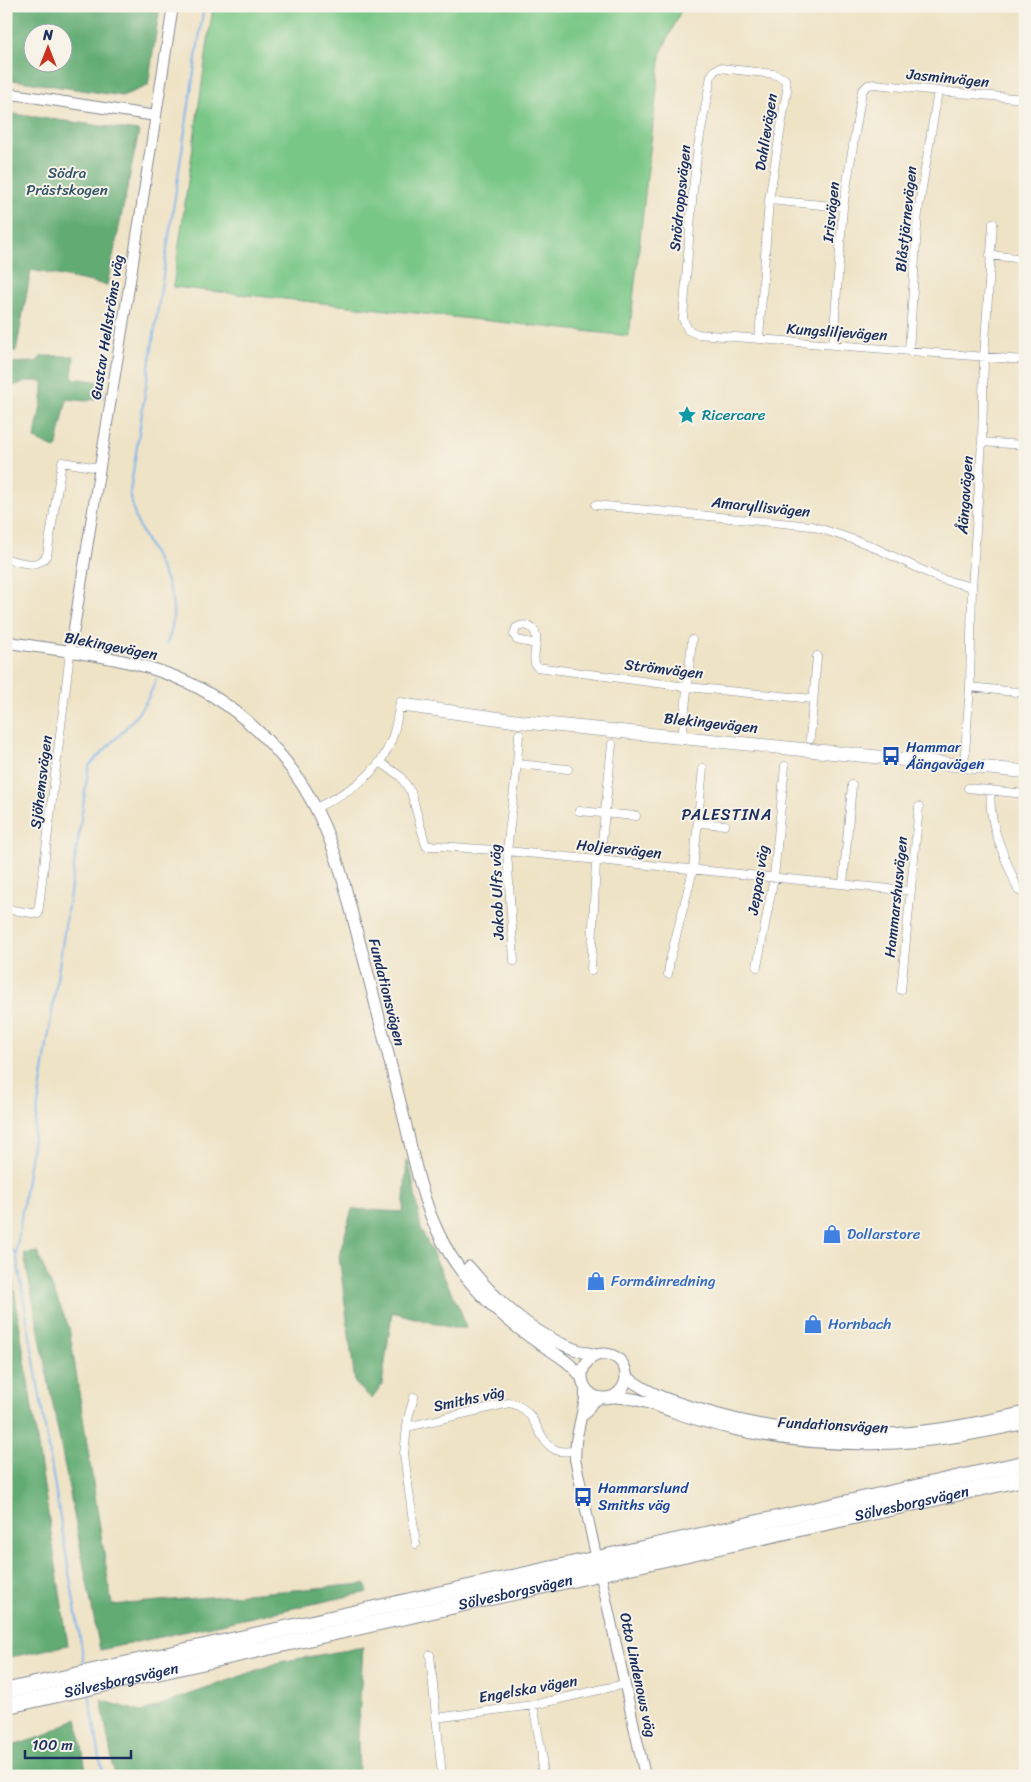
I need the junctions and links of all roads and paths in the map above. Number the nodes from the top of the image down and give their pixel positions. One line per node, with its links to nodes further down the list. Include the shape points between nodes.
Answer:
1 (173, 6): 7 (street, Gustav Hellströms väg)
2 (715, 70): 8 (street, Dahlievägen, via 774,74 785,79 787,90); 13 (street, Snödroppsvägen, via 711,76 692,190 683,319)
3 (868, 85): 4 (street, Jasminvägen); 9 (street, Irisvägen, via 862,91)
4 (938, 91): 6 (street, Jasminvägen); 16 (street, Blåstjärnevägen, via 918,212)
5 (6, 93): 7 (street)
6 (1025, 99)
7 (156, 116): 21 (street, Gustav Hellströms väg)
8 (769, 200): 9 (street); 14 (street, Dahlievägen)
9 (843, 206): 15 (street, Irisvägen)
10 (993, 223): 11 (street, Åängavägen)
11 (990, 255): 12 (street); 17 (street, Åängavägen)
12 (1025, 259)
13 (688, 330): 14 (street, Kungsliljevägen, via 697,334)
14 (759, 340): 15 (street, Kungsliljevägen)
15 (834, 345): 16 (street, Kungsliljevägen)
16 (909, 351): 17 (street, Kungsliljevägen)
17 (984, 357): 18 (street, Kungsliljevägen); 19 (street, Åängavägen)
18 (1025, 360)
19 (982, 442): 20 (street); 24 (street, Åängavägen)
20 (1025, 444)
21 (99, 468): 23 (street, via 62,462 47,555 43,562); 28 (street, Gustav Hellströms väg)
22 (596, 505): 24 (street, Amaryllisvägen, via 812,526 867,544 941,580)
23 (6, 559)
24 (972, 587): 31 (street, Åängavägen)
25 (692, 640): 30 (street)
26 (6, 642): 28 (main road, Blekingevägen)
27 (536, 644): 30 (street, Strömvägen, via 534,660 537,667)
28 (70, 653): 51 (main road, Blekingevägen, via 163,672 216,698 269,742); 64 (street, Sjöhemsvägen, via 38,914)
29 (817, 656): 33 (street)
30 (687, 687): 33 (street, Strömvägen); 35 (street)
31 (970, 687): 32 (street); 41 (street, Åängavägen)
32 (1025, 693)
33 (813, 699): 36 (street)
34 (519, 734): 39 (street, Jakob Ulfs väg)
35 (682, 738): 38 (street, Blekingevägen, via 519,724 400,704 391,740); 41 (street, Blekingevägen)
36 (810, 739)
37 (612, 744): 53 (street)
38 (380, 762): 51 (street, Blekingevägen, via 363,780); 57 (street, Holjersvägen, via 400,776 412,792 426,846)
39 (516, 764): 43 (street); 57 (street, Jakob Ulfs väg)
40 (785, 766): 60 (street, Jeppas väg)
41 (964, 766): 44 (street, Blekingevägen); 45 (street, Blekingevägen)
42 (703, 768): 55 (street)
43 (568, 769)
44 (1025, 769)
45 (1025, 774)
46 (852, 785): 61 (street)
47 (968, 788): 48 (street)
48 (991, 790): 49 (street); 63 (street, via 999,843 1018,890)
49 (1025, 794)
50 (919, 807): 62 (street, Hammarshusvägen)
51 (316, 808): 70 (main road, Fundationsvägen, via 341,872)
52 (579, 811): 53 (street)
53 (606, 814): 54 (street); 58 (street)
54 (636, 816)
55 (699, 823): 56 (street); 59 (street)
56 (725, 825)
57 (506, 851): 58 (street, Holjersvägen); 65 (street, Jakob Ulfs väg)
58 (598, 861): 59 (street, Holjersvägen); 67 (street)
59 (693, 870): 60 (street, Holjersvägen); 68 (street)
60 (774, 877): 61 (street, Holjersvägen); 66 (street, Jeppas väg)
61 (843, 884): 62 (street, Holjersvägen)
62 (911, 891): 69 (street, Hammarshusvägen)
63 (1025, 894)
64 (6, 909)
65 (514, 961)
66 (757, 967)
67 (591, 971)
68 (668, 974)
69 (901, 990)
70 (421, 1186): 71 (main road, Fundationsvägen, via 457,1251 487,1288 546,1336 576,1351); 73 (main road, Fundationsvägen, via 438,1233 473,1285 516,1326 570,1364)
71 (596, 1356): 72 (main road, via 605,1354 616,1358 624,1367); 73 (main road, via 584,1366)
72 (626, 1376): 75 (main road, via 621,1390); 77 (main road, Fundationsvägen, via 642,1388 706,1411 814,1432 923,1432)
73 (583, 1383): 76 (main road, via 591,1395); 78 (street, via 585,1399)
74 (414, 1397): 80 (street, Smiths väg)
75 (612, 1397): 76 (main road); 79 (main road, Fundationsvägen, via 645,1401 754,1434 812,1442 870,1444 925,1441)
76 (600, 1398): 78 (street, via 592,1402)
77 (1025, 1412)
78 (580, 1423): 81 (street)
79 (1025, 1423)
80 (407, 1427): 81 (street, Smiths väg, via 509,1403 527,1410 554,1448); 84 (street, Smiths väg, via 404,1454)
81 (575, 1450): 85 (street, via 576,1470)
82 (1025, 1463): 88 (highway, Sölvesborgsvägen)
83 (1025, 1478): 88 (highway, Sölvesborgsvägen)
84 (416, 1544)
85 (595, 1551)
86 (602, 1581): 90 (street, Otto Lindenows väg)
87 (430, 1655): 94 (street)
88 (100, 1677): 89 (highway, Sölvesborgsvägen)
89 (69, 1684): 91 (highway, Sölvesborgsvägen); 93 (highway, Sölvesborgsvägen)
90 (625, 1684): 92 (street, Engelska vägen); 97 (street, Otto Lindenows väg)
91 (6, 1691)
92 (533, 1705): 94 (street, Engelska vägen); 96 (street, via 542,1754)
93 (6, 1706)
94 (436, 1718): 95 (street)
95 (442, 1776)
96 (542, 1776)
97 (645, 1776)

